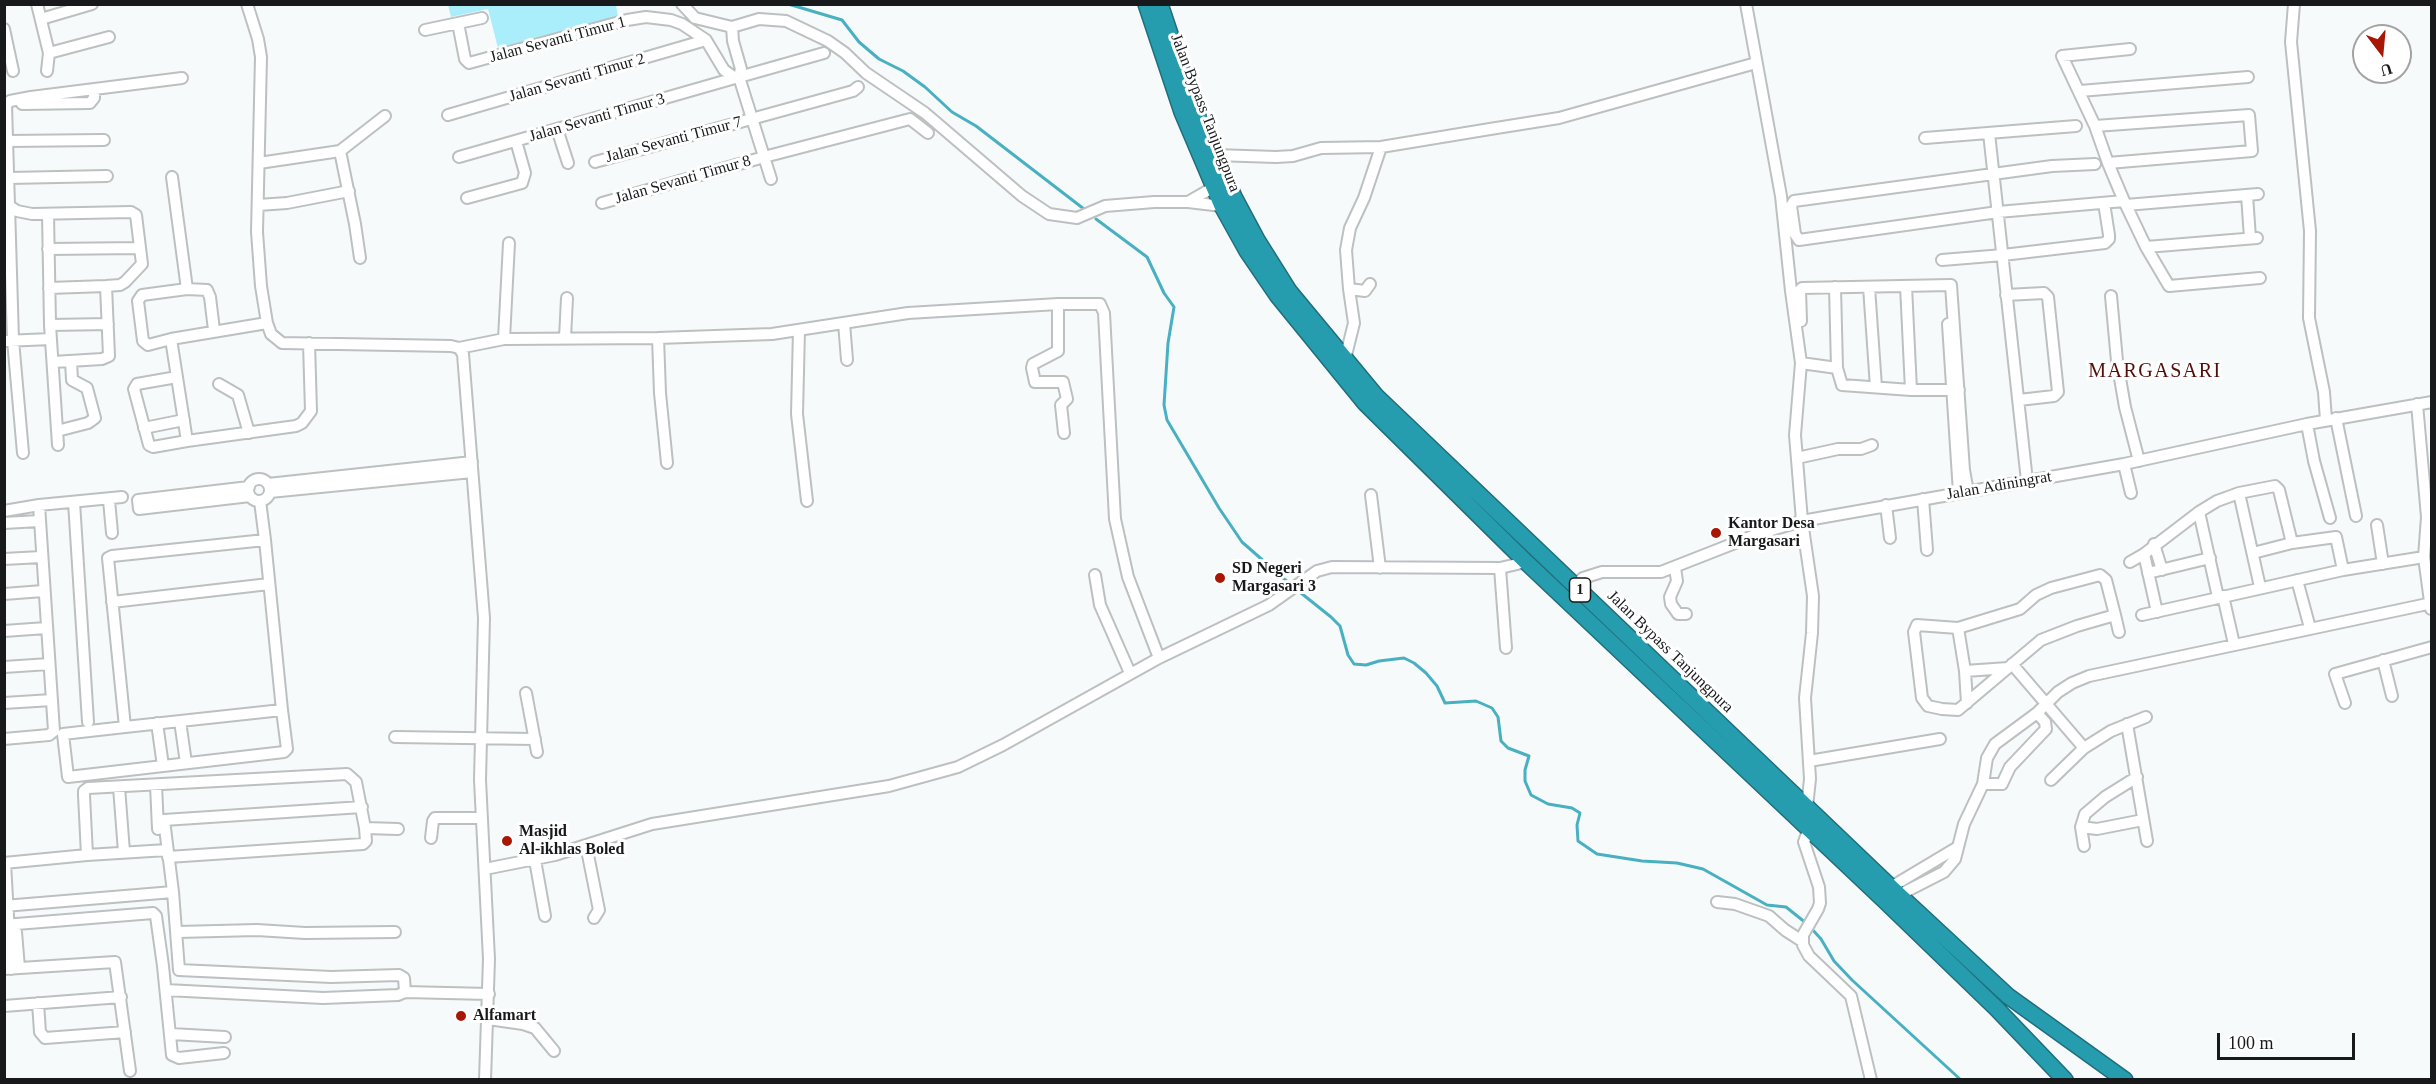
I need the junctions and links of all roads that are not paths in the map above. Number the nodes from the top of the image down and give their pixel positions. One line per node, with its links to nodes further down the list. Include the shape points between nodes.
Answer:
1 (37, 4): 10 (street)
2 (92, 4): 10 (street)
3 (247, 4): 47 (street, via 261,57)
4 (682, 4): 12 (street, via 692,16)
5 (1146, 4): 56 (highway, Jalan Bypass Tanjungpura / 1, via 1182,112)
6 (1160, 4): 43 (highway, Jalan Bypass Tanjungpura / 1, via 1195,109)
7 (1746, 4): 20 (street)
8 (2294, 4): 116 (street, via 2291,42 2310,231 2309,318)
9 (482, 18): 11 (street)
10 (41, 20): 18 (street)
11 (458, 23): 14 (street); 16 (street, Jalan Sevanti Timur 1, via 465,59 470,63 646,17 682,24)
12 (732, 27): 25 (street, via 741,69); 59 (street, via 759,19 778,20 828,41 866,73 925,113 1022,196 1049,214 1077,218 1113,205)
13 (4, 28): 21 (street)
14 (425, 30)
15 (109, 37): 18 (street)
16 (706, 40): 25 (street, via 724,70); 29 (street, Jalan Sevanti Timur 2)
17 (2130, 49): 27 (street, via 2062,56)
18 (49, 52): 22 (street)
19 (824, 53): 25 (street, Jalan Sevanti Timur 3)
20 (1756, 63): 41 (street, via 1559,118); 106 (street, via 1781,196)
21 (13, 71)
22 (47, 71)
23 (2248, 77): 27 (street)
24 (182, 78): 28 (street, via 94,89 94,100 88,104)
25 (737, 78): 31 (street); 34 (street, Jalan Sevanti Timur 3)
26 (858, 87): 31 (street, Jalan Sevanti Timur 7)
27 (2080, 91): 33 (street)
28 (5, 105): 39 (street)
29 (448, 115)
30 (385, 116): 42 (street)
31 (752, 118): 45 (street); 46 (street, Jalan Sevanti Timur 7)
32 (2076, 126): 36 (street)
33 (2095, 126): 49 (street); 49 (street, via 2249,115 2252,151)
34 (557, 129): 40 (street, Jalan Sevanti Timur 3); 48 (street)
35 (928, 133): 45 (street, Jalan Sevanti Timur 8, via 910,119)
36 (1989, 134): 37 (street); 51 (street)
37 (1925, 138)
38 (104, 140): 39 (street)
39 (7, 141): 54 (street)
40 (516, 141): 44 (street, Jalan Sevanti Timur 3); 58 (street, via 524,180)
41 (1381, 147): 43 (street, via 1321,148 1276,157); 83 (street, via 1350,228 1346,250)
42 (340, 151): 47 (street); 57 (street)
43 (1215, 155): 102 (highway, Jalan Bypass Tanjungpura / 1, via 1278,274)
44 (459, 157)
45 (764, 157): 55 (street); 60 (street, Jalan Sevanti Timur 8)
46 (595, 162)
47 (259, 163): 64 (street)
48 (568, 163)
49 (2108, 163): 62 (street)
50 (2096, 164): 51 (street)
51 (1993, 174): 66 (street); 66 (street, via 1794,201 1791,206 1799,240)
52 (107, 176): 54 (street)
53 (172, 177): 82 (street)
54 (9, 178): 63 (street)
55 (771, 179)
56 (1214, 187): 59 (street); 65 (highway, Jalan Bypass Tanjungpura / 1)
57 (349, 191): 64 (street); 73 (street)
58 (467, 198)
59 (1188, 202): 65 (street)
60 (602, 203)
61 (2104, 203): 62 (street); 66 (street); 72 (street, via 2108,241)
62 (2125, 203): 69 (street); 69 (street, via 2252,195 2254,238)
63 (7, 205): 67 (street, via 21,213); 99 (street)
64 (258, 205): 88 (street, via 259,262)
65 (1222, 206): 167 (highway, Jalan Bypass Tanjungpura / 1, via 1277,295 1365,403)
66 (1998, 212): 72 (street)
67 (48, 214): 70 (street); 71 (street, via 133,212)
68 (509, 243): 98 (street)
69 (2146, 248): 75 (street, via 2169,286)
70 (48, 249): 71 (street); 81 (street)
71 (140, 249): 77 (street, via 140,268 122,284)
72 (2004, 255): 74 (street); 84 (street)
73 (360, 258)
74 (1942, 260)
75 (2260, 278)
76 (1370, 284): 83 (street, via 1365,291)
77 (106, 286): 81 (street); 90 (street)
78 (1869, 286): 79 (street); 80 (street); 110 (street)
79 (1906, 286): 111 (street); 112 (street, via 1946,285)
80 (1835, 287): 106 (street, via 1800,290); 107 (street)
81 (49, 288): 91 (street)
82 (187, 289): 92 (street, via 209,291); 97 (street, via 144,294 139,298 144,343)
83 (1349, 290): 102 (street, via 1354,323)
84 (2006, 295): 113 (street); 113 (street, via 2044,293 2048,297 2058,392 2054,396)
85 (2112, 296): 128 (street, via 2117,362)
86 (567, 297): 94 (street)
87 (1058, 304): 89 (street, via 908,313); 122 (street, via 1058,351 1032,368 1035,382 1063,382 1067,399 1061,404); 198 (street, via 1100,304 1104,309 1114,519 1128,577)
88 (267, 323): 92 (street); 100 (street, via 279,341)
89 (844, 323): 93 (street); 103 (street)
90 (108, 324): 91 (street); 104 (street, via 108,357)
91 (50, 325): 96 (street)
92 (214, 330): 97 (street)
93 (799, 330): 95 (street); 142 (street, via 797,414)
94 (565, 338): 95 (street); 98 (street)
95 (658, 338): 129 (street)
96 (51, 339): 99 (street); 105 (street)
97 (171, 339): 108 (street)
98 (504, 339): 101 (street)
99 (9, 340): 126 (street)
100 (309, 343): 101 (street); 121 (street, via 309,416 296,426)
101 (459, 348): 131 (street, via 463,354)
102 (1345, 359): 178 (highway, Jalan Bypass Tanjungpura / 1, via 1376,396)
103 (847, 360)
104 (71, 361): 105 (street); 120 (street, via 72,380 87,388 95,418)
105 (53, 362): 120 (street)
106 (1803, 363): 107 (street); 127 (street, via 1796,407)
107 (1837, 368): 110 (street, via 1839,381 1845,387)
108 (177, 377): 117 (street); 119 (street, via 134,386)
109 (219, 384): 121 (street, via 238,395)
110 (1876, 387): 111 (street)
111 (1911, 390): 112 (street)
112 (1955, 390): 134 (street)
113 (2019, 400): 132 (street)
114 (2432, 402): 115 (street, Jalan Adiningrat)
115 (2417, 404): 116 (street, Jalan Adiningrat); 163 (street, via 2427,517)
116 (2331, 419): 118 (street, Jalan Adiningrat); 148 (street)
117 (184, 420): 119 (street); 123 (street)
118 (2307, 424): 128 (street, Jalan Adiningrat); 149 (street)
119 (144, 428): 123 (street, via 148,444 153,447)
120 (57, 431): 124 (street)
121 (249, 433): 123 (street)
122 (1064, 433)
123 (187, 441)
124 (58, 445)
125 (1872, 445): 127 (street)
126 (23, 453)
127 (1797, 458): 151 (street)
128 (2139, 460): 130 (street, Jalan Adiningrat)
129 (667, 463)
130 (2124, 464): 132 (street, Jalan Adiningrat); 135 (street)
131 (472, 467): 133 (street); 221 (street, via 484,618)
132 (2027, 481): 134 (street, Jalan Adiningrat)
133 (269, 488): 137 (street, via 267,498); 137 (street, via 258,479 251,482)
134 (1963, 492): 140 (street, Jalan Adiningrat)
135 (2131, 493)
136 (2239, 493): 147 (street); 157 (street, via 2278,487); 160 (street)
137 (253, 494): 137 (street, via 139,509 138,500); 156 (street)
138 (1371, 495): 169 (street)
139 (122, 497): 141 (street)
140 (1923, 499): 145 (street, Jalan Adiningrat); 159 (street)
141 (109, 500): 143 (street); 154 (street)
142 (807, 501)
143 (74, 502): 144 (street); 215 (street)
144 (39, 504): 146 (street); 150 (street)
145 (1886, 505): 151 (street, Jalan Adiningrat); 155 (street)
146 (4, 511)
147 (2199, 512): 158 (street); 164 (street)
148 (2356, 516)
149 (2330, 518)
150 (39, 521): 152 (street); 162 (street)
151 (1802, 521): 171 (street, Jalan Adiningrat, via 1758,534); 226 (street, via 1813,596 1805,698)
152 (4, 523)
153 (2377, 525): 168 (street)
154 (112, 533)
155 (1890, 538)
156 (265, 540): 177 (street); 183 (street, via 110,557)
157 (2292, 543): 160 (street); 173 (street, via 2336,537)
158 (2154, 544): 161 (street); 172 (street)
159 (1927, 550)
160 (2253, 553): 179 (street)
161 (2144, 554): 166 (street); 174 (street)
162 (41, 556): 165 (street); 180 (street)
163 (2424, 557): 168 (street); 184 (street)
164 (2210, 558): 172 (street); 182 (street)
165 (4, 559)
166 (2130, 561)
167 (1526, 562): 170 (street); 241 (highway, Jalan Bypass Tanjungpura / 1)
168 (2383, 564): 173 (street)
169 (1380, 568): 170 (street); 198 (street, via 1332,567 1317,571 1248,616)
170 (1500, 568): 197 (street)
171 (1675, 568): 178 (street, Jalan Adiningrat, via 1647,574 1602,572); 187 (street, via 1677,581 1671,604 1678,614)
172 (2162, 570): 174 (street)
173 (2343, 570): 176 (street)
174 (2148, 573): 186 (street)
175 (1095, 575): 204 (street, via 1100,605)
176 (2297, 580): 179 (street); 192 (street)
177 (269, 584): 183 (street); 212 (street)
178 (1575, 585): 235 (highway, Jalan Bypass Tanjungpura / 1)
179 (2260, 588): 182 (street)
180 (43, 591): 181 (street); 190 (street)
181 (4, 594)
182 (2220, 597): 186 (street); 195 (street)
183 (112, 602): 218 (street)
184 (2431, 603): 185 (street); 192 (street)
185 (2432, 610)
186 (2157, 612): 189 (street)
187 (1686, 614)
188 (2115, 615): 191 (street, via 2106,580 2100,575 2051,588 2020,609); 194 (street); 201 (street, via 2050,635)
189 (2142, 615)
190 (46, 627): 193 (street); 200 (street)
191 (1958, 628): 203 (street); 209 (street, via 1917,625 1914,632 1923,700 1928,705 1954,711)
192 (2310, 628): 195 (street)
193 (4, 630)
194 (2119, 632)
195 (2234, 644): 211 (street, via 2089,676 2065,686)
196 (2432, 647): 199 (street)
197 (1506, 648)
198 (1159, 658): 204 (street)
199 (2383, 660): 206 (street); 210 (street, via 2335,674)
200 (49, 664): 202 (street); 207 (street)
201 (2010, 666): 203 (street); 209 (street); 211 (street)
202 (4, 667)
203 (1965, 670): 209 (street)
204 (1130, 673): 245 (street, via 958,767 889,786 652,824)
205 (526, 693): 222 (street)
206 (2392, 696)
207 (52, 700): 208 (street); 220 (street, via 53,733)
208 (4, 703)
209 (1967, 703)
210 (2345, 703)
211 (2042, 709): 224 (street); 231 (street, via 1995,744); 231 (street, via 2046,729 2010,767 2002,784)
212 (282, 710): 214 (street); 227 (street, via 286,751)
213 (2146, 717): 217 (street)
214 (180, 721): 216 (street); 227 (street)
215 (88, 722)
216 (157, 723): 218 (street); 228 (street)
217 (2127, 724): 224 (street); 229 (street)
218 (125, 727): 228 (street, via 63,734 68,777)
219 (395, 737): 221 (street)
220 (4, 739)
221 (482, 739): 222 (street); 236 (street)
222 (535, 739): 225 (street)
223 (1940, 739): 226 (street)
224 (2084, 748): 230 (street)
225 (537, 752)
226 (1809, 761): 235 (street)
227 (186, 763): 228 (street)
228 (163, 766)
229 (2137, 777): 238 (street); 239 (street, via 2085,814)
230 (2051, 780)
231 (1983, 784): 253 (street, via 1964,824 1958,848)
232 (156, 785): 233 (street); 234 (street, via 347,774 356,782); 237 (street)
233 (119, 787): 247 (street); 249 (street, via 84,791)
234 (362, 807): 237 (street); 240 (street)
235 (1807, 807): 253 (highway, Jalan Bypass Tanjungpura / 1)
236 (482, 818): 243 (street, via 435,818); 252 (street)
237 (161, 820): 248 (street)
238 (2144, 820): 239 (street, via 2097,829); 244 (street)
239 (2081, 827): 246 (street)
240 (365, 828): 242 (street); 248 (street, via 366,841 360,845)
241 (1809, 828): 262 (street, via 1804,842 1820,895 1818,909); 281 (highway, Jalan Bypass Tanjungpura / 1)
242 (398, 829)
243 (431, 838)
244 (2147, 841)
245 (586, 845): 250 (street); 258 (street, via 599,910)
246 (2084, 846)
247 (124, 852): 248 (street); 249 (street)
248 (164, 852): 254 (street)
249 (87, 855): 251 (street)
250 (535, 860): 252 (street); 257 (street)
251 (6, 863): 256 (street)
252 (485, 869): 268 (street)
253 (1895, 891): 282 (highway, Jalan Bypass Tanjungpura / 1, via 2008,996)
254 (173, 892): 256 (street); 260 (street)
255 (1717, 902): 262 (street, via 1769,916 1785,930)
256 (8, 906): 259 (street)
257 (545, 916)
258 (594, 918)
259 (9, 924): 263 (street); 265 (street, via 153,913)
260 (178, 932): 261 (street); 264 (street)
261 (395, 932)
262 (1803, 938): 280 (street, via 1809,956 1851,996)
263 (11, 969): 269 (street, via 113,961)
264 (179, 970): 265 (street); 267 (street, via 331,977 399,975 404,978)
265 (164, 971): 266 (street)
266 (166, 990): 267 (street, via 323,998); 274 (street)
267 (405, 992): 268 (street)
268 (489, 994): 272 (street)
269 (121, 997): 270 (street); 273 (street)
270 (38, 1004): 271 (street); 273 (street, via 40,1034 45,1038)
271 (4, 1006)
272 (488, 1019): 276 (street, via 536,1028); 279 (street)
273 (125, 1032): 278 (street)
274 (171, 1034): 275 (street); 277 (street, via 175,1058)
275 (225, 1037)
276 (554, 1051)
277 (224, 1053)
278 (130, 1071)
279 (485, 1080)
280 (1871, 1080)
281 (2065, 1080)
282 (2125, 1080)

